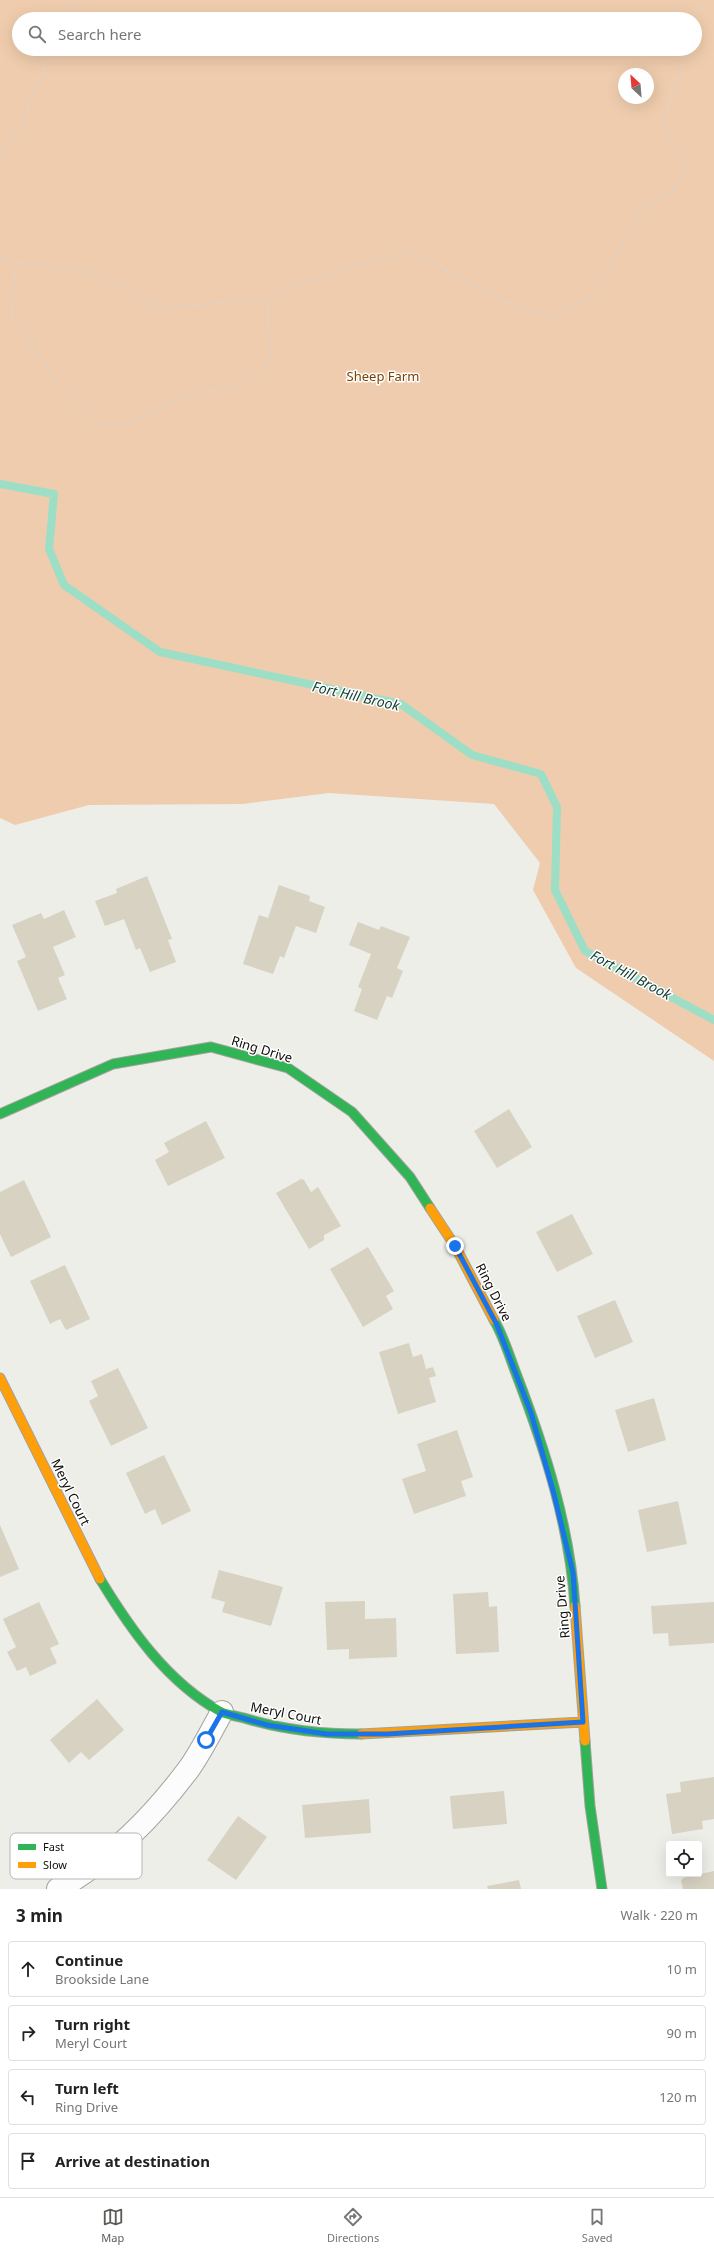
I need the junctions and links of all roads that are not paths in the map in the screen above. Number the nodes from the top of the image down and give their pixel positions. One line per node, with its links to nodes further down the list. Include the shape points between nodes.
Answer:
1 (0, 1114): 4 (street, Ring Drive, via 113,1064 211,1047 288,1068 352,1112 410,1177 455,1246 497,1325 531,1413 573,1573)
2 (0, 1378): 3 (street, Meryl Court, via 94,1568 123,1617 148,1650 181,1683)
3 (222, 1712): 4 (street, Meryl Court, via 267,1725 327,1734 387,1734); 5 (street, via 189,1769)
4 (583, 1722): 8 (street, Ring Drive, via 590,1806)
5 (135, 1833)
6 (76, 1879): 7 (street)
7 (58, 1889)
8 (602, 1889)

